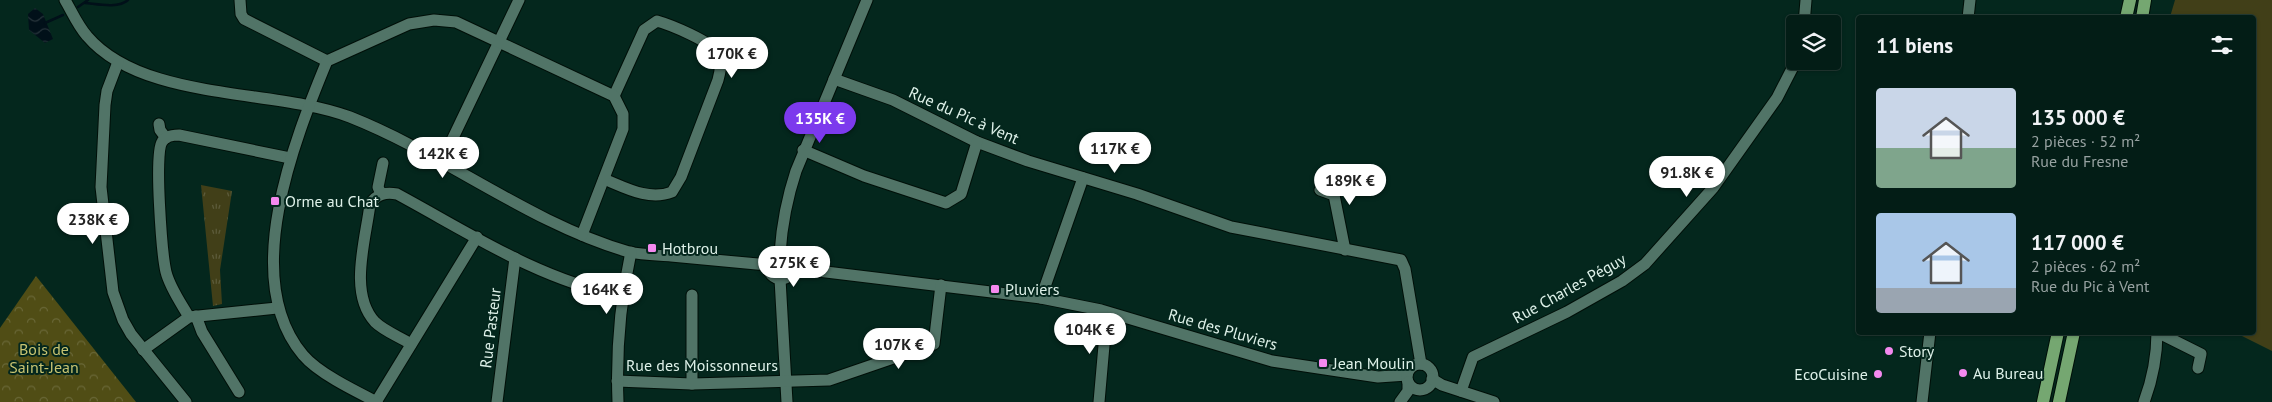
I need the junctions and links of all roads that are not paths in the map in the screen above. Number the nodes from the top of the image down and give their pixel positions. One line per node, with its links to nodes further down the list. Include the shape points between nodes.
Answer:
1 (240, 0): 16 (street, via 244,19)
2 (519, 0): 13 (street)
3 (867, 0): 19 (street)
4 (1806, 0): 9 (street)
5 (1970, 0): 10 (street)
6 (2130, 0): 11 (main road)
7 (2145, 0): 12 (main road)
8 (66, 2): 17 (street, via 87,36)
9 (1805, 15)
10 (1968, 15)
11 (2127, 15)
12 (2142, 15)
13 (500, 41): 16 (street, via 456,22 434,20 408,24); 20 (street); 28 (street)
14 (740, 44): 15 (street)
15 (720, 55): 20 (street, via 712,46 657,21 644,30); 30 (street, via 718,80 672,192 661,196 640,193)
16 (327, 61): 21 (street)
17 (118, 62): 21 (street, via 169,81); 55 (street, via 105,105 100,187 113,292 123,320)
18 (1791, 70): 63 (street, Rue Charles Péguy, via 1777,98 1713,188 1645,264 1567,312 1474,357)
19 (834, 79): 24 (street, Rue du Pic à Vent, via 892,100); 25 (street)
20 (614, 96): 30 (street, via 623,114 623,129)
21 (310, 106): 26 (street); 28 (street, via 348,117)
22 (159, 124): 23 (street)
23 (166, 138): 26 (street, via 179,134); 48 (street, via 159,148 158,158 160,223 166,273)
24 (977, 142): 25 (street, via 961,194 946,203 864,176); 29 (street, Rue du Pic à Vent)
25 (803, 150): 37 (street, via 787,198)
26 (290, 158): 46 (street, via 282,191 274,266)
27 (383, 163): 32 (street, via 378,187)
28 (441, 164): 33 (street)
29 (1083, 178): 35 (street, Rue du Pic à Vent, via 1231,227); 45 (street)
30 (604, 179): 33 (street)
31 (1320, 190): 35 (street, via 1334,195)
32 (381, 194): 34 (street, via 397,194); 54 (street, via 370,204 359,287 365,310 376,324)
33 (582, 235): 36 (street)
34 (476, 237): 38 (street); 54 (street)
35 (1345, 250): 56 (street, Rue du Pic à Vent, via 1401,260)
36 (631, 252): 39 (street); 44 (street)
37 (780, 253): 39 (street, via 771,257); 40 (street, via 790,256)
38 (515, 258): 44 (street, via 558,279); 67 (street, Rue Pasteur)
39 (768, 265): 41 (street, via 770,273)
40 (793, 268): 41 (street, via 789,276); 42 (street, Rue des Pluviers)
41 (780, 279): 60 (street)
42 (941, 285): 45 (street, Rue des Pluviers); 60 (street, Rue des Moissonneurs, via 934,344 829,380)
43 (692, 295): 62 (street)
44 (621, 296): 61 (street)
45 (1041, 298): 47 (street, Rue des Pluviers)
46 (277, 308): 48 (street); 66 (street, via 303,356)
47 (1112, 314): 58 (street, Rue des Pluviers, via 1272,361); 70 (street, via 1105,334)
48 (192, 317): 55 (street); 64 (street)
49 (1930, 335): 73 (street)
50 (2057, 335): 74 (main road)
51 (2073, 335): 75 (main road)
52 (2157, 335): 76 (street, via 2157,358)
53 (2163, 335): 57 (street, via 2201,354)
54 (411, 344): 66 (street)
55 (142, 350): 65 (street)
56 (1421, 364): 58 (street, via 1410,368); 59 (street, via 1431,371)
57 (2198, 368)
58 (1408, 379): 59 (street, via 1414,388 1422,389 1429,386); 71 (street, via 1408,391)
59 (1432, 379): 63 (street)
60 (787, 381): 62 (street, Rue des Moissonneurs); 69 (street)
61 (617, 382): 62 (street, Rue des Moissonneurs); 68 (street)
62 (692, 384)
63 (1461, 390): 72 (street)
64 (240, 392)
65 (186, 402)
66 (376, 402)
67 (497, 402)
68 (618, 402)
69 (787, 402)
70 (1099, 402)
71 (1400, 402)
72 (1494, 402)
73 (1922, 402)
74 (2042, 402)
75 (2058, 402)
76 (2144, 402)

